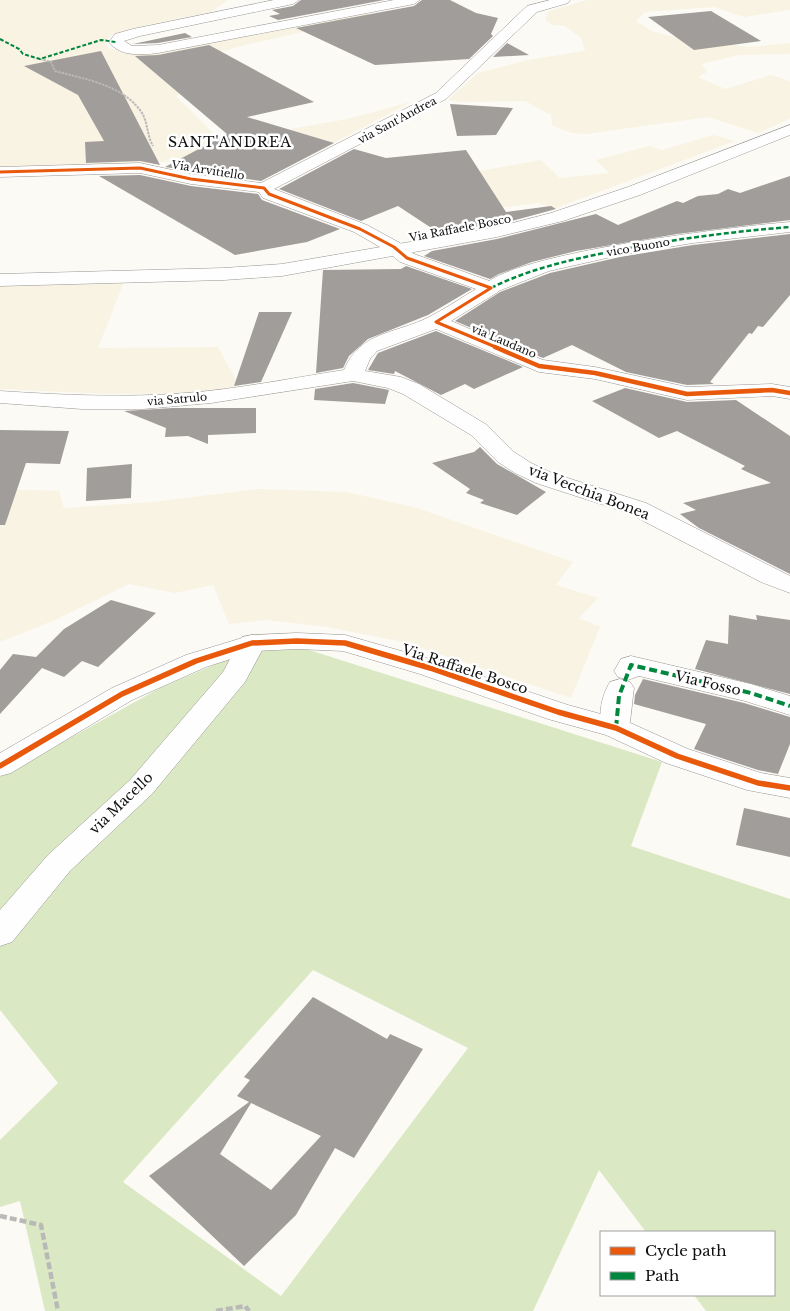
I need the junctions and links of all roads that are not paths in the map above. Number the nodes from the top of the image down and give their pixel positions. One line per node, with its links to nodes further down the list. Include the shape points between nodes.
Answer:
1 (293, 0): 2 (street, via 138,32 120,37 116,42 120,47 132,49 164,48)
2 (414, 0)
3 (564, 0): 6 (street, via Sant'Andrea, via 532,10 442,96)
4 (790, 130): 8 (street, Via Raffaele Bosco, via 634,191 557,217)
5 (0, 172): 6 (street, Via Arvitiello, via 140,168 192,179)
6 (264, 188): 8 (street, Via Arvitiello, via 269,194 351,226)
7 (790, 227): 10 (street, vico Buono, via 654,242 559,262)
8 (398, 250): 9 (street, Via Raffaele Bosco, via 282,270); 10 (street, via 407,258)
9 (0, 280)
10 (491, 288): 11 (street, via Laudano)
11 (436, 322): 12 (street, via 370,347 360,358); 13 (street, via Laudano, via 539,366 595,373 687,394 772,390)
12 (353, 375): 14 (street, via Satrulo, via 164,401 113,403); 15 (street, via Vecchia Bonea, via 411,388 479,430 506,457 523,468 637,508)
13 (790, 393)
14 (0, 397)
15 (790, 585)
16 (252, 643): 18 (street, Via Raffaele Bosco, via 345,643); 19 (street, Via Raffaele Bosco, via 196,661 122,694); 21 (street, via Macello, via 235,676 141,787 59,863)
17 (790, 706): 18 (street, Via Fosso, via 751,693 631,665 616,712)
18 (616, 728): 20 (street, Via Raffaele Bosco, via 677,756 758,783)
19 (0, 766)
20 (790, 788)
21 (0, 933)

